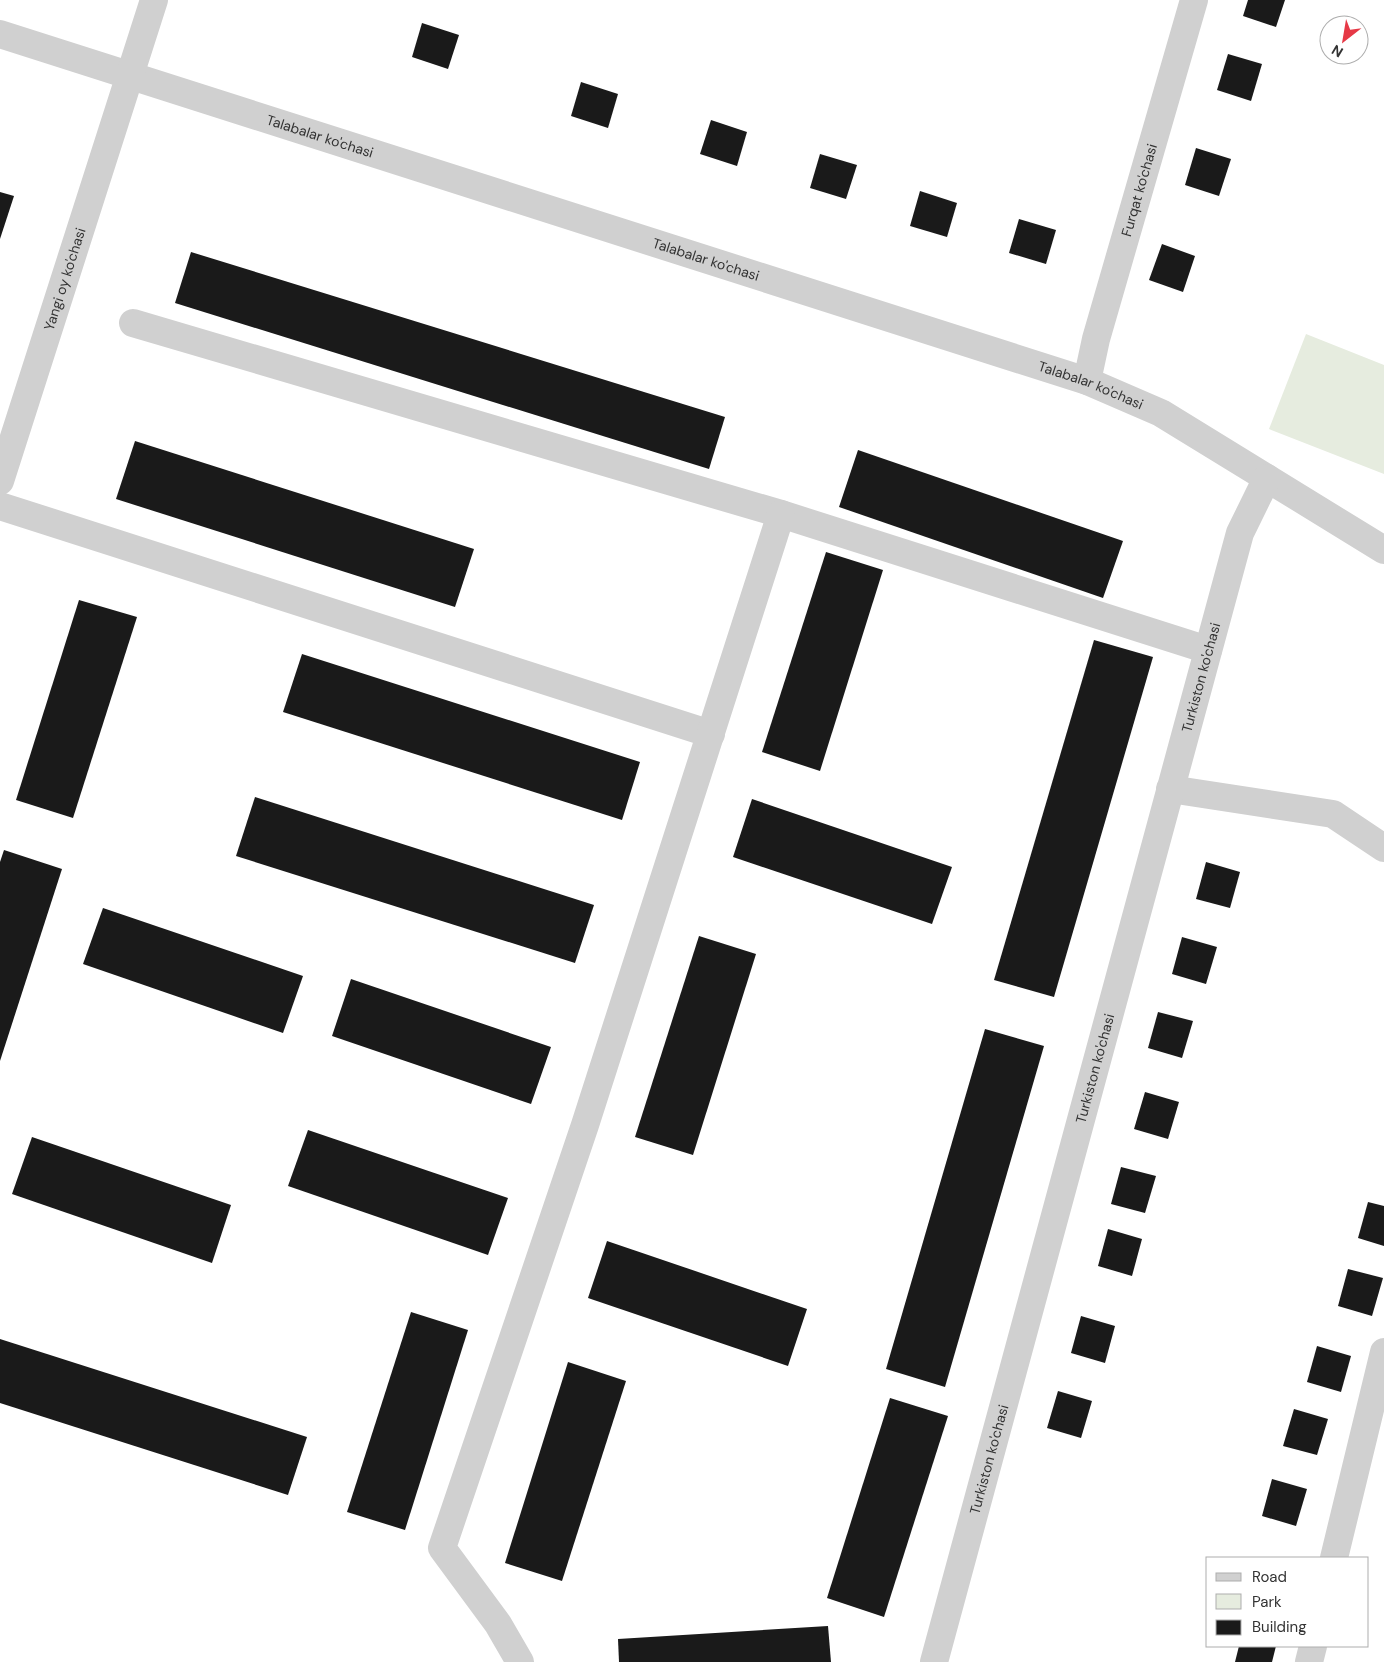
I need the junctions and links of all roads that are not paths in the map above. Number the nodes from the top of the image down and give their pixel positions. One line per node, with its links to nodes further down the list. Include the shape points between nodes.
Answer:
1 (154, 0): 4 (street, Yangi oy ko'chasi)
2 (1194, 0): 6 (street, Furqat ko'chasi, via 1096,339)
3 (0, 34): 4 (street, Talabalar ko'chasi)
4 (130, 75): 6 (street, Talabalar ko'chasi); 8 (street, Yangi oy ko'chasi)
5 (133, 323): 10 (street)
6 (1087, 381): 7 (street, Talabalar ko'chasi, via 1161,413)
7 (1267, 478): 11 (street, Talabalar ko'chasi); 12 (street, Turkiston ko'chasi, via 1240,533)
8 (0, 481)
9 (0, 506): 13 (street)
10 (781, 514): 12 (street); 13 (street)
11 (1384, 550)
12 (1208, 650): 14 (street, Turkiston ko'chasi)
13 (710, 734): 19 (street, via 585,1125 442,1548 498,1624)
14 (1170, 789): 15 (street, via 1333,814); 20 (street, Turkiston ko'chasi)
15 (1384, 848)
16 (1384, 1352): 17 (street)
17 (1334, 1557)
18 (1312, 1647): 21 (street)
19 (520, 1662)
20 (934, 1662)
21 (1309, 1662)

